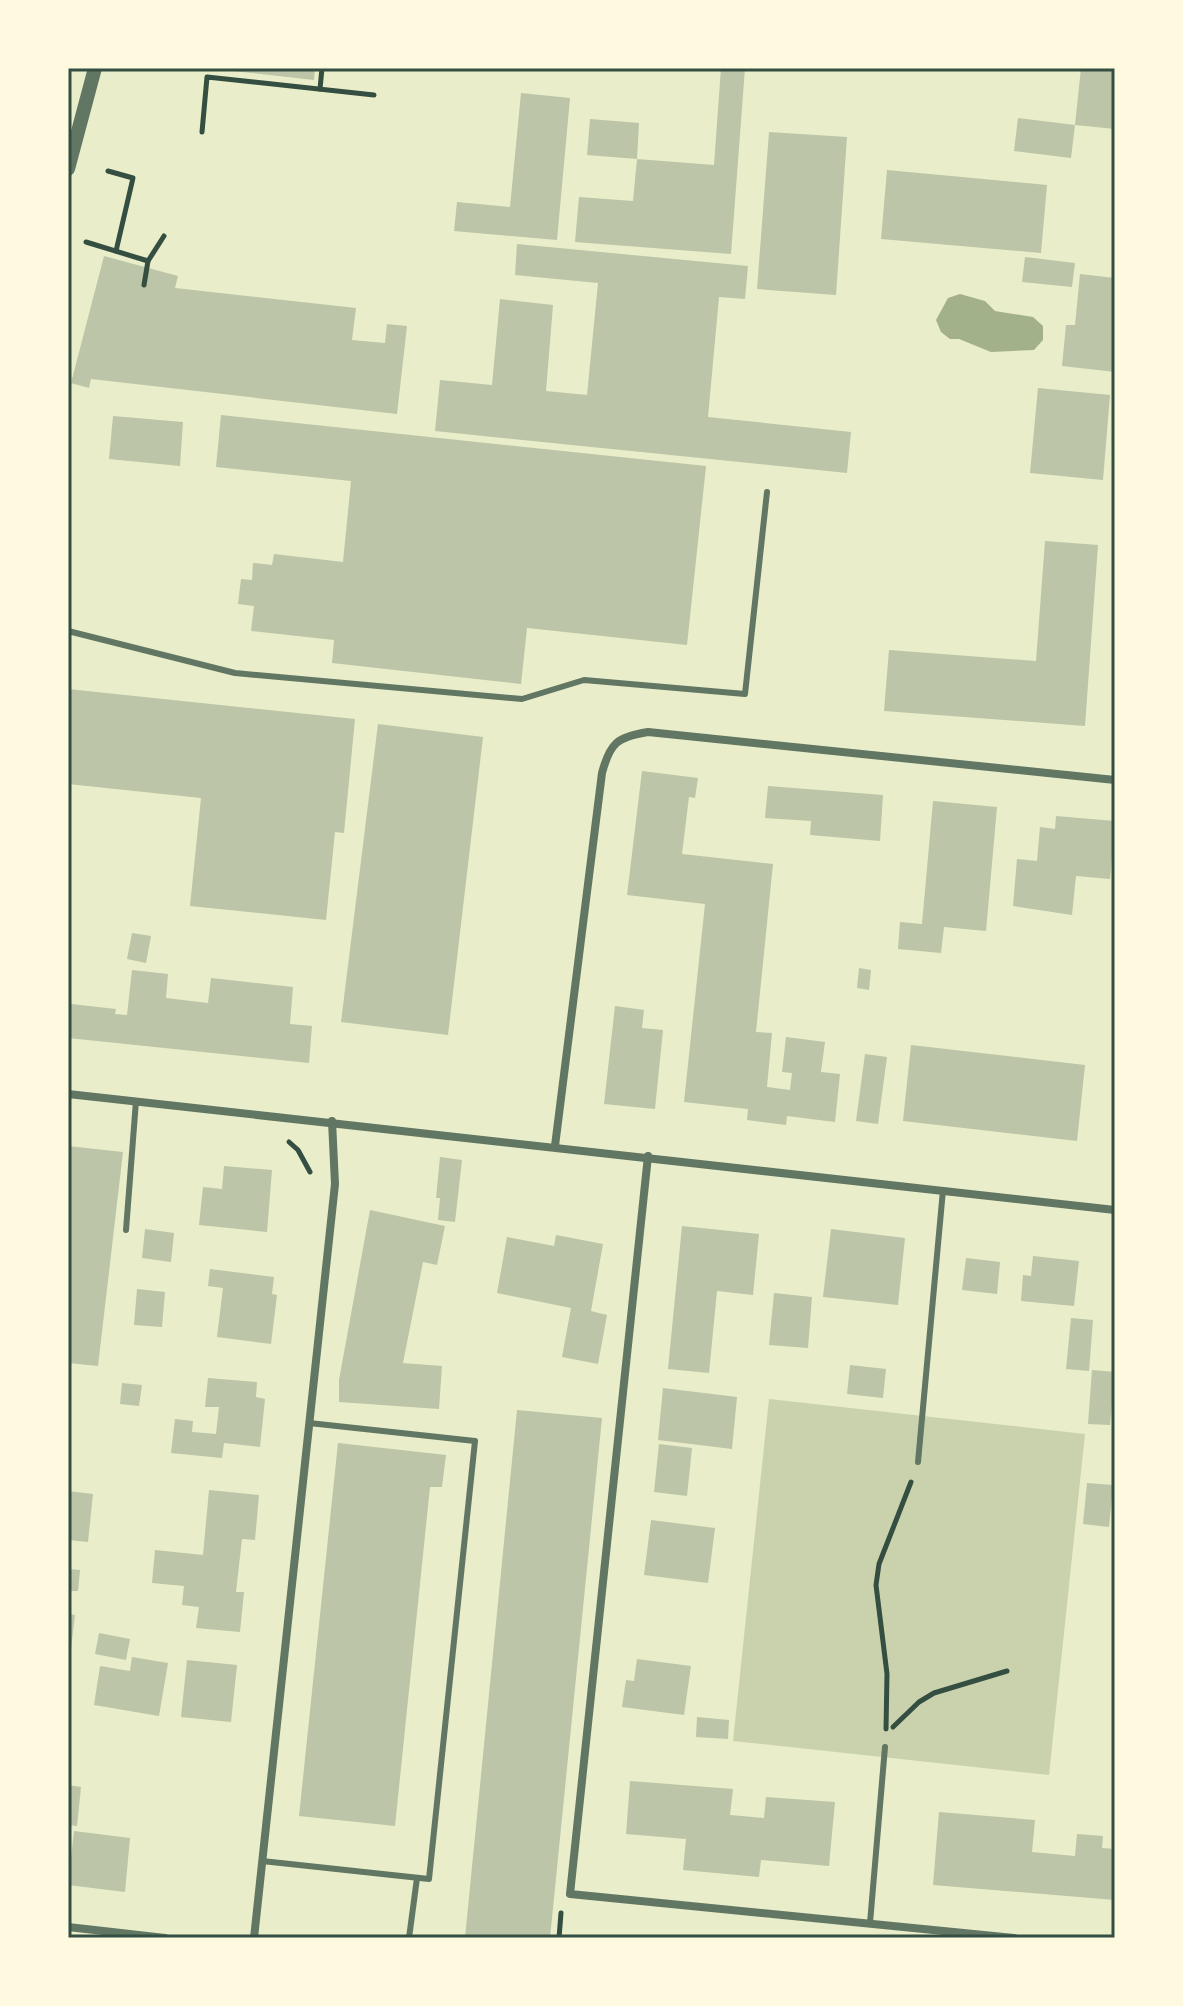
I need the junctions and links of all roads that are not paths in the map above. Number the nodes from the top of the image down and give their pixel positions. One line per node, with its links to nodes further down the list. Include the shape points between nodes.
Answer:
1 (95, 68): 2 (street)
2 (68, 169)
3 (767, 492): 4 (lane, via 745,694 584,680 522,699 267,676 235,673)
4 (68, 631)
5 (1115, 780): 9 (street, via 648,732 625,735 608,750 602,773)
6 (68, 1094): 7 (street)
7 (136, 1101): 8 (street); 13 (lane)
8 (332, 1121): 9 (street); 14 (street, via 335,1184)
9 (555, 1146): 10 (street)
10 (648, 1156): 11 (street); 19 (street, via 570,1894)
11 (943, 1190): 12 (street); 15 (lane)
12 (1115, 1210)
13 (126, 1230)
14 (309, 1423): 17 (street); 18 (lane, via 475,1441 429,1879)
15 (918, 1462)
16 (885, 1747): 19 (lane)
17 (262, 1861): 18 (lane); 22 (street)
18 (417, 1878): 23 (lane)
19 (870, 1923): 24 (street)
20 (68, 1927): 21 (street)
21 (165, 1938)
22 (254, 1938)
23 (409, 1938)
24 (1014, 1938)

